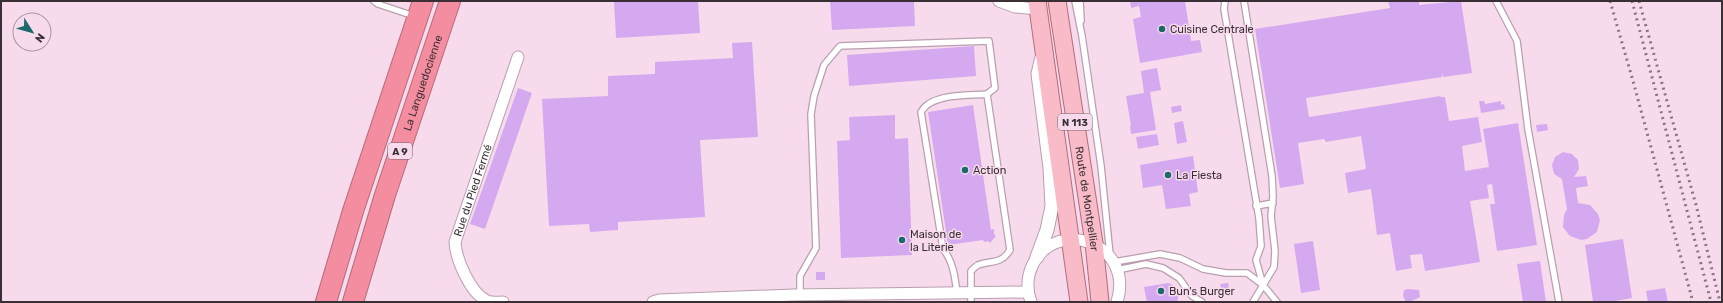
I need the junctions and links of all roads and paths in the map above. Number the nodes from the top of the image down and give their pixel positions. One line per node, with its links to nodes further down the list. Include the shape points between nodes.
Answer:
1 (374, 1): 11 (lane, via 378,4)
2 (450, 1): 28 (highway, La Languedocienne / A 9, via 385,195)
3 (999, 1): 10 (street, via 1015,7)
4 (1057, 1): 19 (main road, Route de Montpellier / N 113)
5 (1075, 1): 12 (lane)
6 (1080, 1): 12 (lane)
7 (1225, 1): 17 (lane, via 1224,9)
8 (1244, 1): 16 (lane, via 1272,176)
9 (1496, 1): 37 (lane, via 1518,41 1528,129)
10 (1037, 5): 13 (main road, Route de Montpellier / N 113)
11 (421, 9): 27 (highway, A 9, via 353,211)
12 (1082, 36): 21 (lane)
13 (1044, 51): 18 (main road, Route de Montpellier / N 113); 20 (street, via 1038,74 1050,168 1052,206)
14 (518, 57): 29 (street, Rue du Pied Fermé, via 455,242 455,253 477,293 490,302)
15 (987, 94): 23 (lane, via 940,99 927,104 922,112 943,249 950,258); 24 (lane, via 995,88 988,41 840,46 824,65 811,114 816,248 800,276); 25 (lane, via 1010,250 1006,256 992,263 978,265 971,271)
16 (1273, 203): 17 (lane); 22 (lane, via 1274,267)
17 (1256, 206): 22 (lane, via 1261,246 1256,260)
18 (1071, 240): 19 (street); 20 (street, via 1051,245); 31 (main road, Route de Montpellier / N 113)
19 (1094, 243): 21 (street, via 1103,249); 32 (main road, Route de Montpellier / N 113)
20 (1037, 257): 26 (street, via 1028,273)
21 (1114, 263): 22 (lane, via 1160,254 1180,258 1203,269 1247,273); 33 (street, via 1120,280); 34 (lane, via 1146,264 1162,268 1179,278 1192,296)
22 (1262, 285): 35 (lane); 36 (lane)
23 (957, 293): 24 (street); 25 (street)
24 (800, 295): 30 (street)
25 (972, 297): 26 (street)
26 (1029, 297)
27 (326, 302)
28 (353, 302)
29 (503, 302)
30 (653, 302)
31 (1079, 302)
32 (1100, 302)
33 (1118, 302)
34 (1202, 302)
35 (1253, 302)
36 (1277, 302)
37 (1559, 302)

